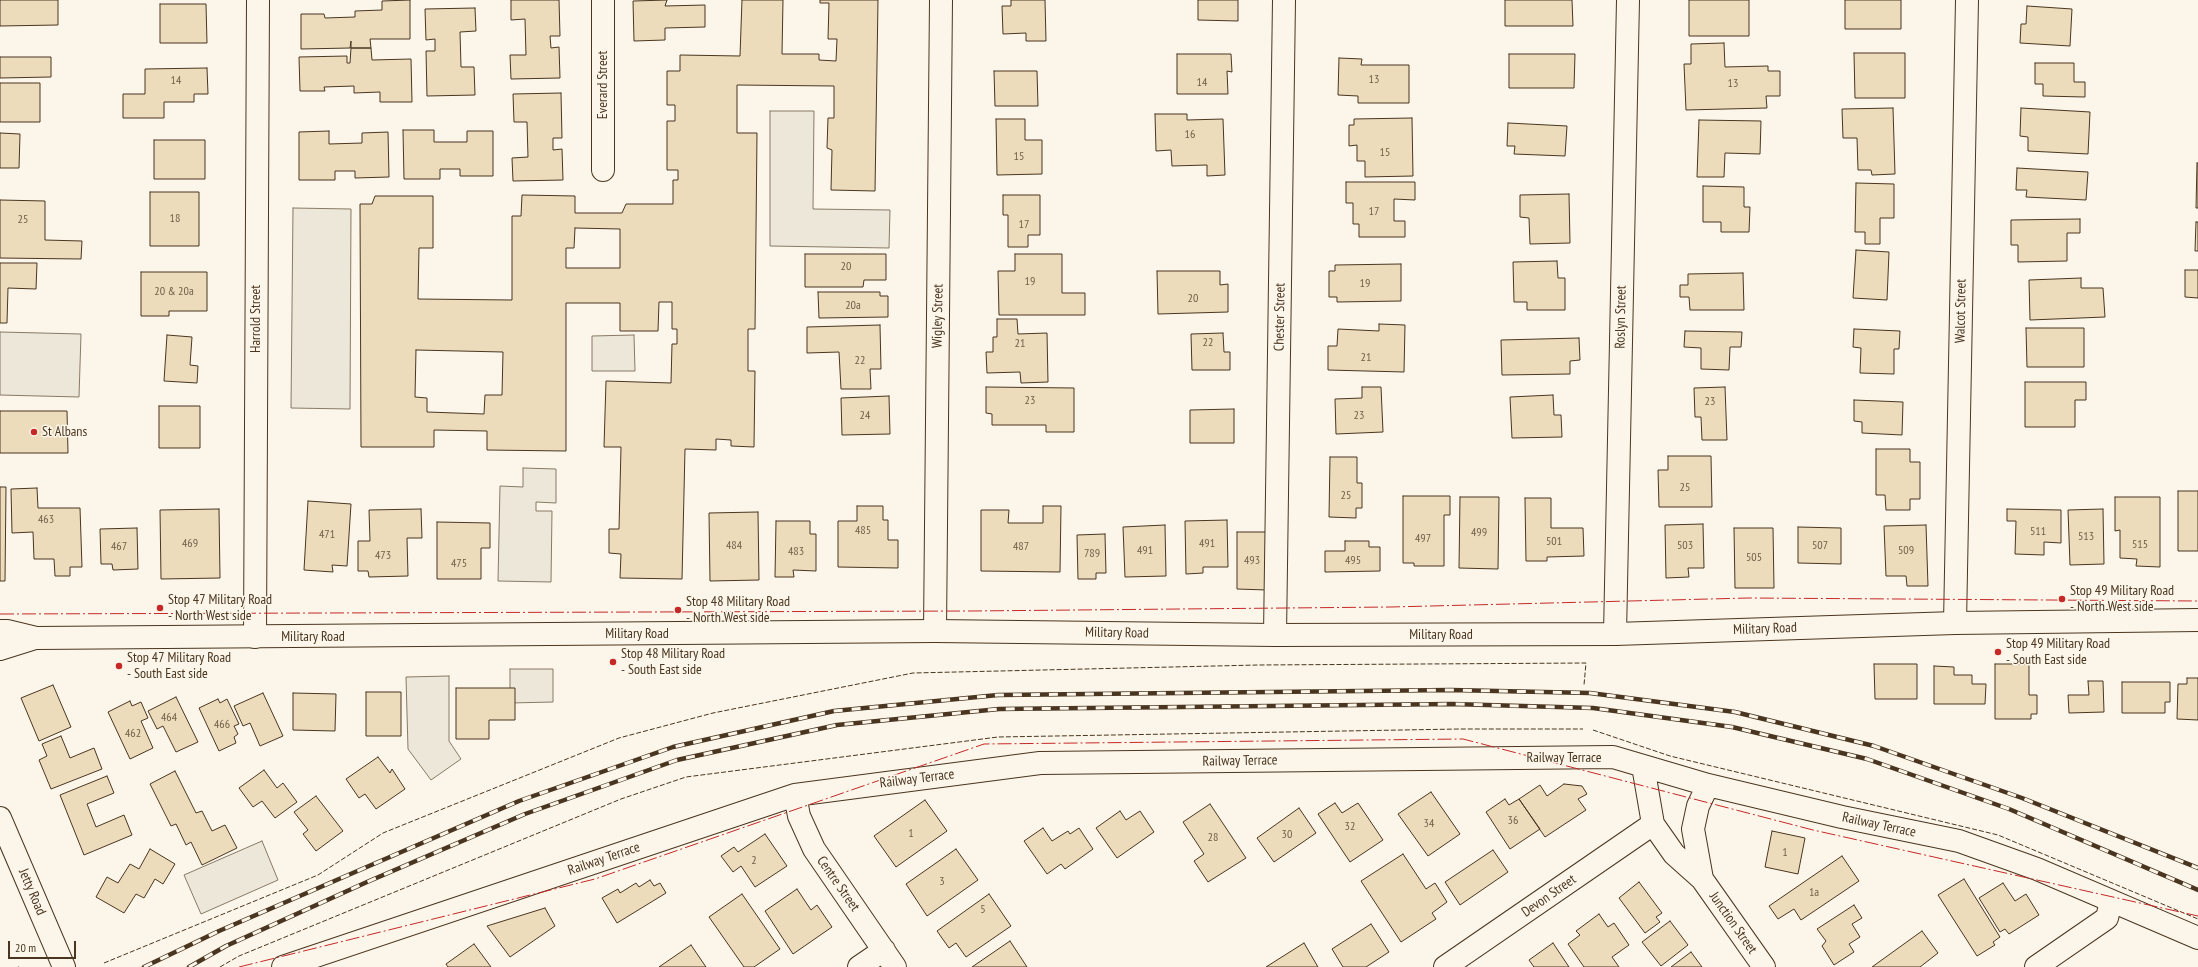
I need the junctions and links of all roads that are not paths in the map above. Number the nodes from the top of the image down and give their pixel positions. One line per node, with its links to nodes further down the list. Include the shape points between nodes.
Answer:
1 (258, 0): 14 (street, Harrold Street)
2 (603, 0): 7 (street, Everard Street)
3 (941, 0): 11 (street, Wigley Street)
4 (1284, 0): 13 (street, Chester Street)
5 (1628, 0): 12 (street, Roslyn Street)
6 (1967, 0): 9 (street, Walcot Street)
7 (603, 170)
8 (2198, 620): 9 (street, Military Road)
9 (1955, 623): 12 (street, Military Road)
10 (0, 631): 15 (street, Military Road)
11 (935, 631): 13 (street, Military Road); 14 (street, Military Road)
12 (1614, 634): 13 (street, Military Road)
13 (1276, 635)
14 (255, 637): 15 (street, Military Road)
15 (36, 638): 16 (street, Military Road)
16 (0, 649)
17 (1642, 766): 18 (street, Railway Terrace); 19 (street, Railway Terrace, via 1613,757 1040,763); 21 (street, Junction Street)
18 (1708, 785): 22 (street, Junction Street, via 1698,806 1693,829); 23 (street, Railway Terrace, via 1842,817 1959,841 2037,869)
19 (795, 794): 25 (street, Centre Street, via 799,816 814,849); 27 (street, Railway Terrace)
20 (0, 818): 26 (street, Jetty Road)
21 (1653, 824): 22 (street, Junction Street, via 1674,854); 29 (street, Devon Street)
22 (1702, 879): 30 (street, Junction Street)
23 (2112, 901): 24 (street, Railway Terrace); 31 (street, via 2107,918)
24 (2198, 938)
25 (889, 958): 28 (street)
26 (64, 967)
27 (283, 967)
28 (859, 967)
29 (1445, 967)
30 (1764, 967)
31 (2036, 967)

